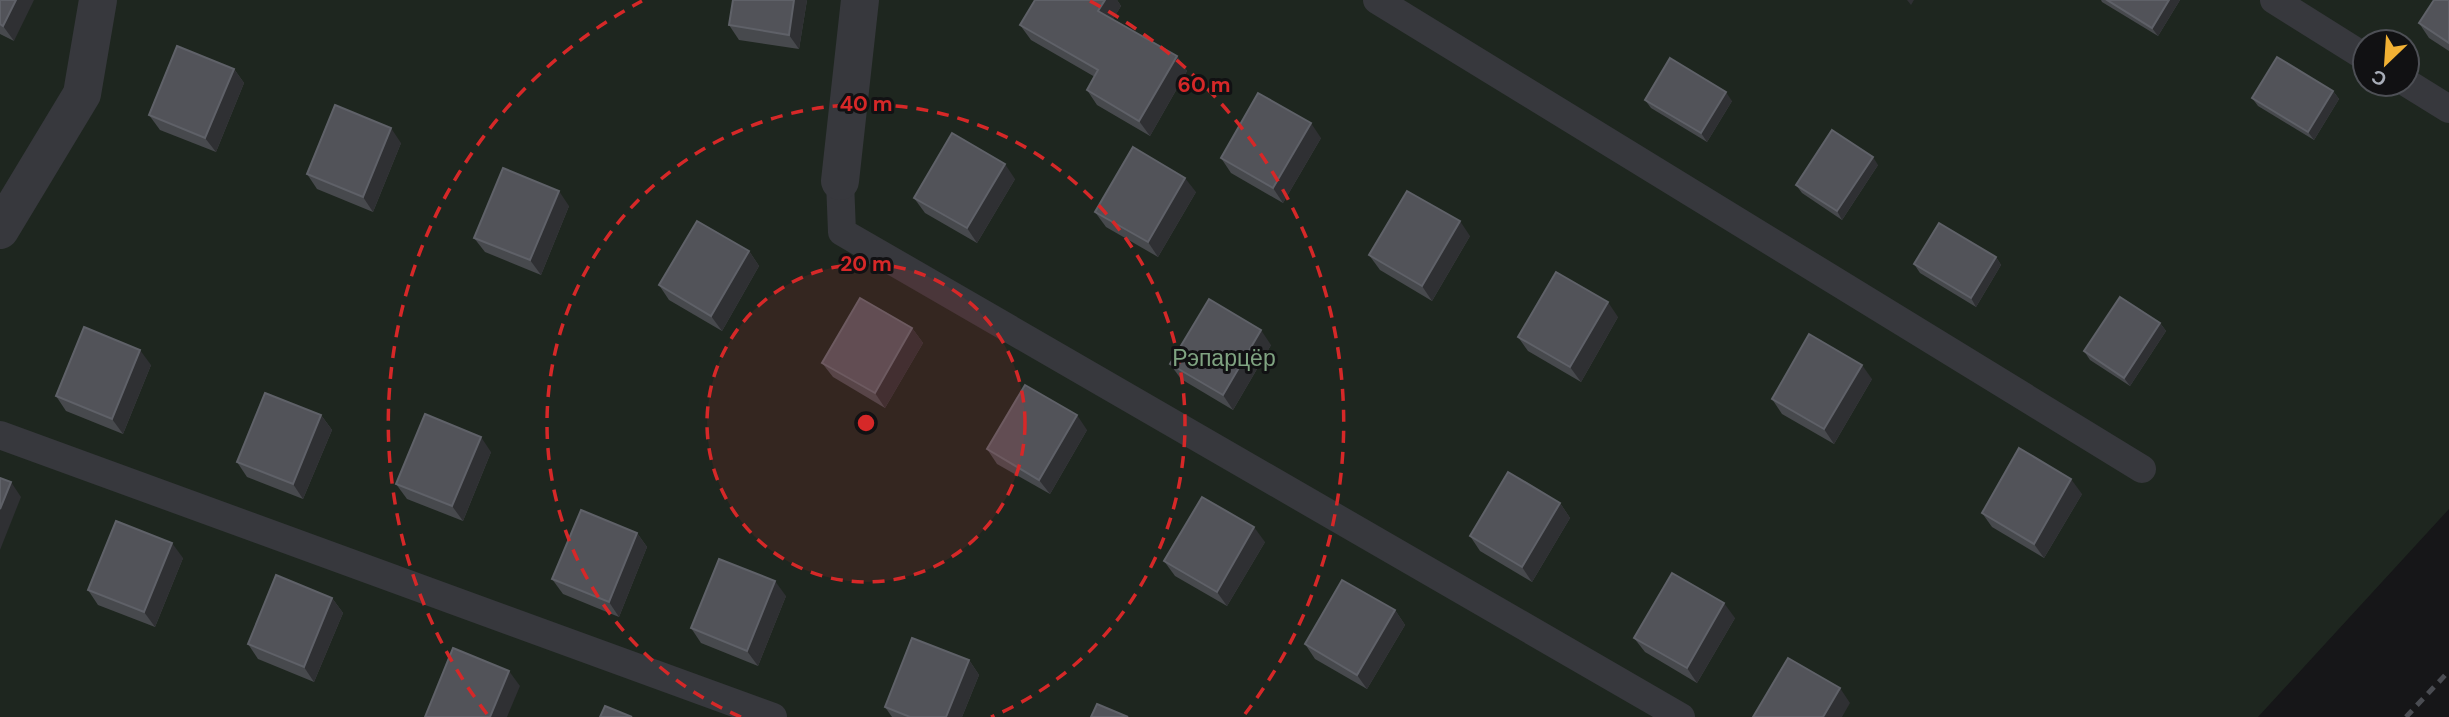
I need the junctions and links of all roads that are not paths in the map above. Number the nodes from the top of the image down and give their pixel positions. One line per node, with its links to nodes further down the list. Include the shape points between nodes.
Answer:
1 (98, 0): 9 (street, via 82,94)
2 (860, 0): 8 (street)
3 (1377, 0): 11 (lane)
4 (2274, 0): 5 (lane)
5 (2351, 48)
6 (2421, 92): 7 (lane)
7 (2449, 110)
8 (840, 181): 13 (lane, via 842,232)
9 (0, 230)
10 (0, 435): 12 (lane)
11 (2142, 469)
12 (773, 717)
13 (1681, 717)

